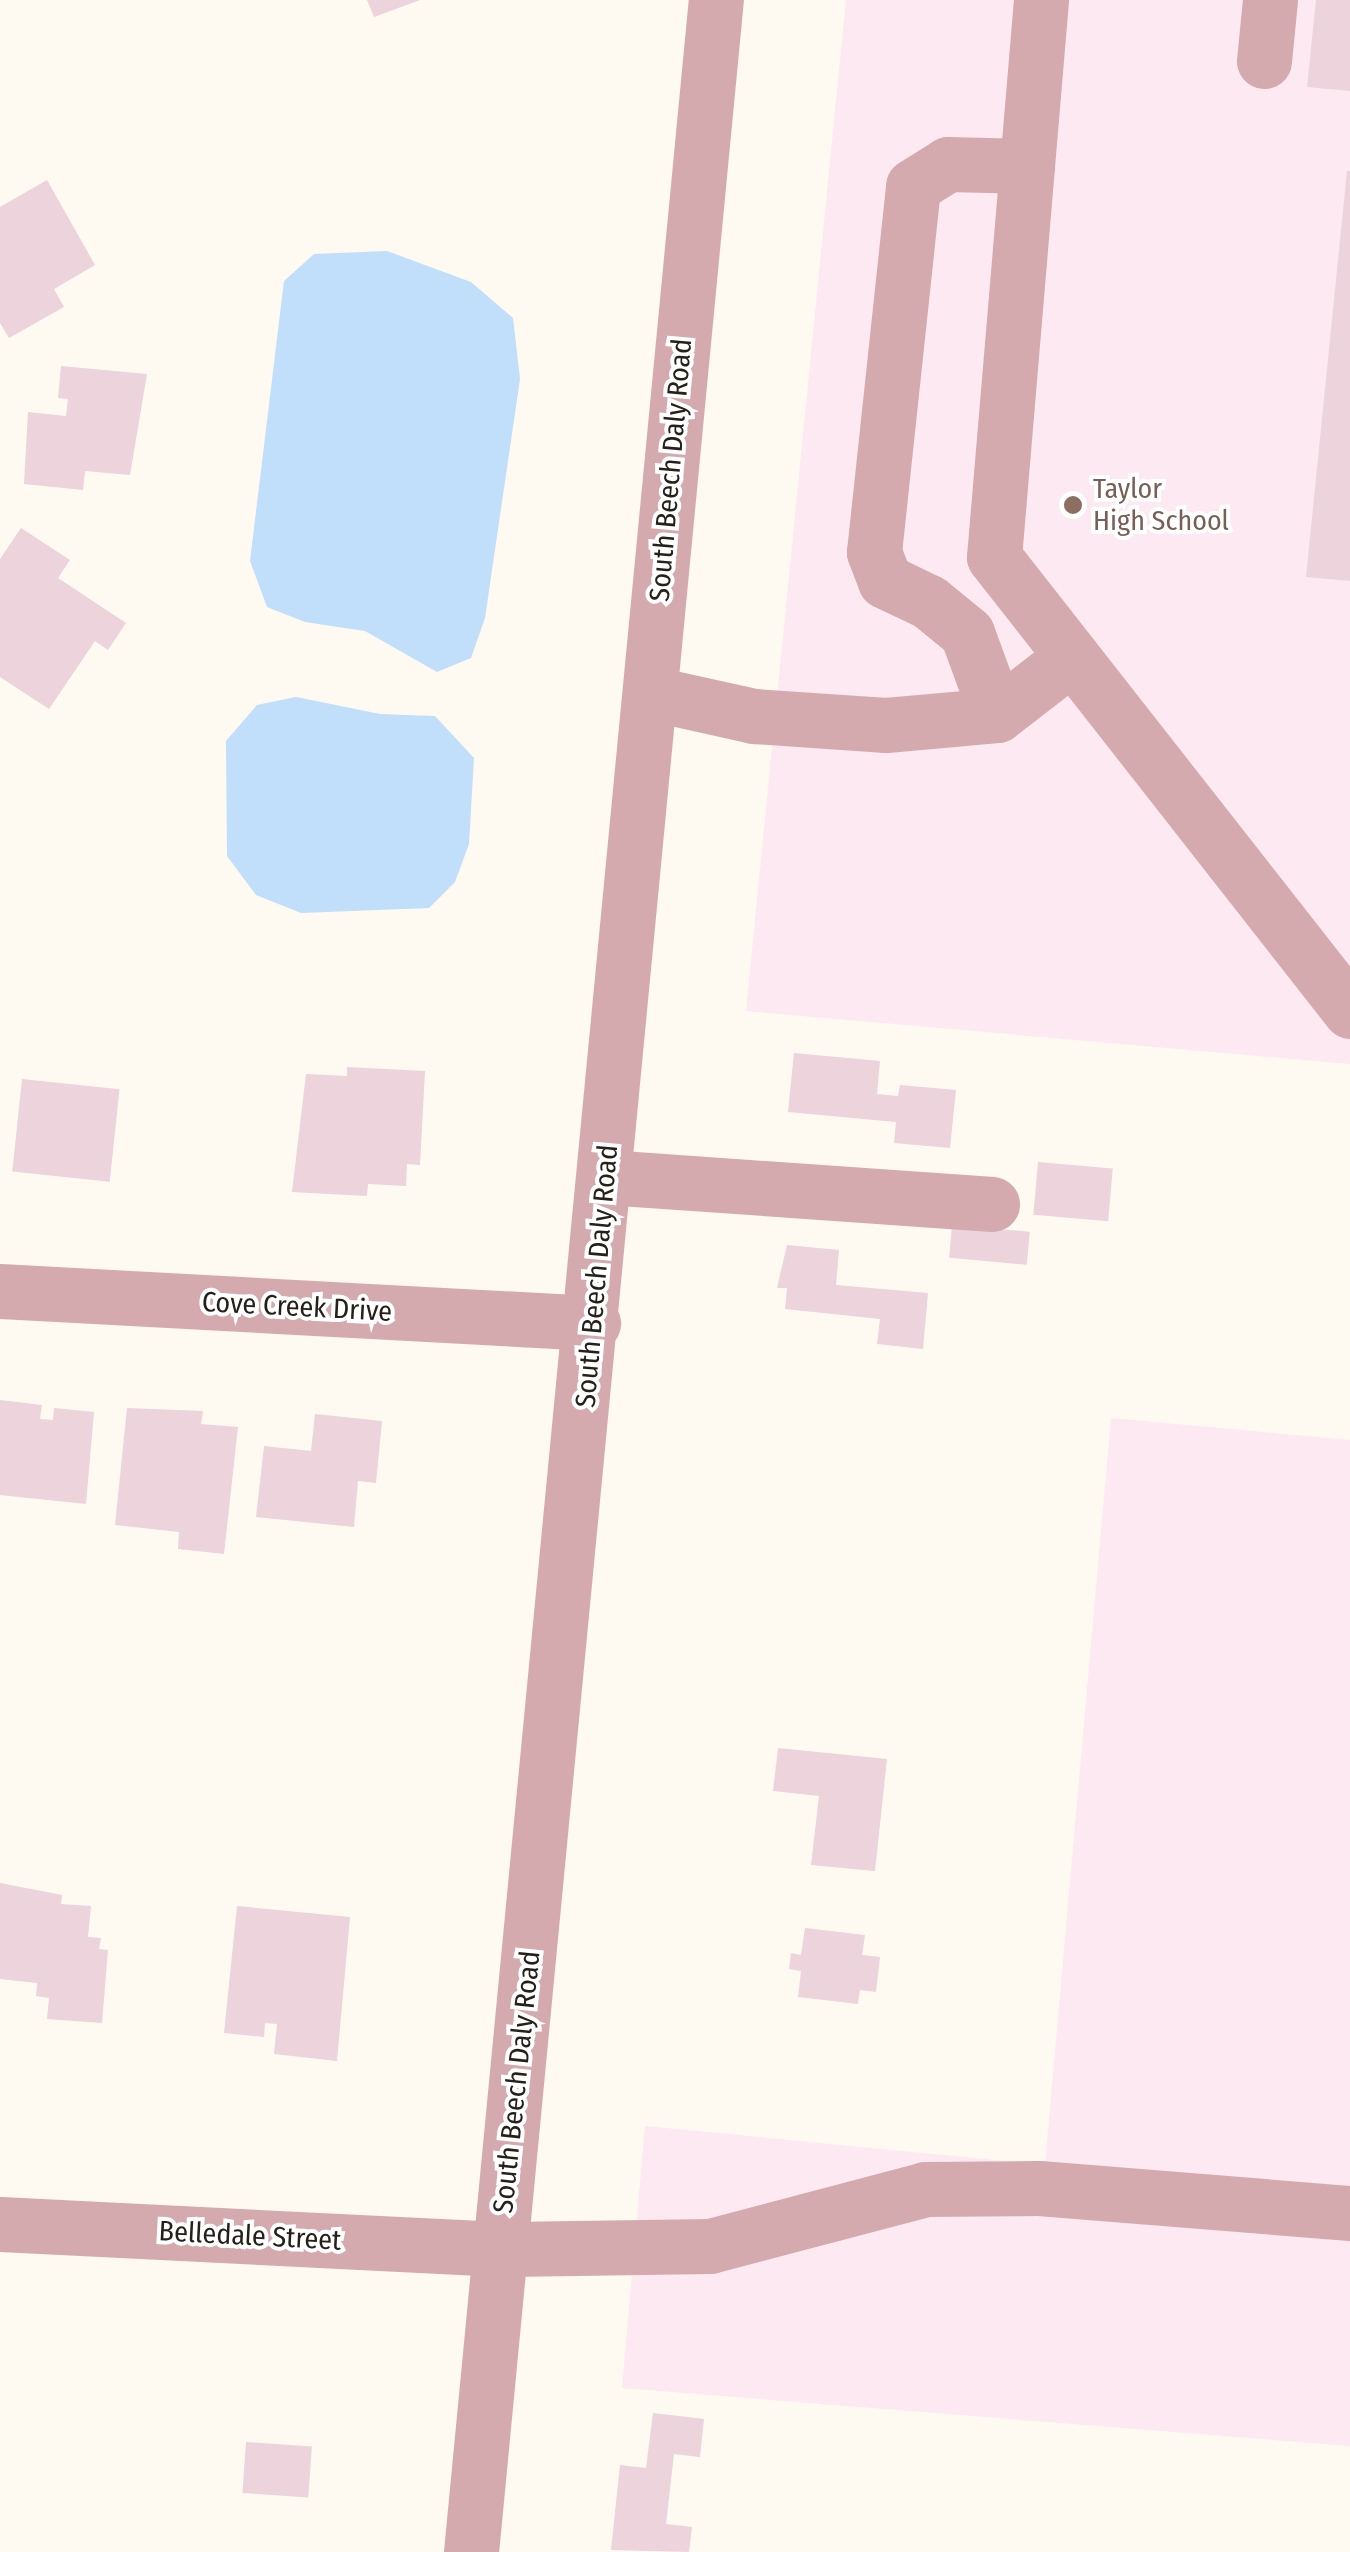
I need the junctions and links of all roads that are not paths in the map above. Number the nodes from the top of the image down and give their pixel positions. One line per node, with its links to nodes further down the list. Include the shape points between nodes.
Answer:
1 (716, 0): 7 (street, South Beech Daly Road)
2 (1040, 0): 5 (street)
3 (1270, 0): 4 (street)
4 (1264, 61)
5 (1027, 166): 6 (street, via 994,557); 8 (street, via 948,164 914,186 874,552 885,581 929,602 966,633)
6 (1072, 656): 8 (street); 9 (street)
7 (650, 693): 8 (street, via 754,716 886,725); 10 (street, South Beech Daly Road)
8 (997, 715)
9 (1350, 1011)
10 (606, 1178): 11 (street); 13 (street, South Beech Daly Road)
11 (992, 1204)
12 (0, 1291): 13 (street, Cove Creek Drive)
13 (593, 1323): 16 (street, South Beech Daly Road)
14 (1350, 2213): 16 (street, Belledale Street, via 1039,2188 925,2189 710,2246)
15 (0, 2224): 16 (street, Belledale Street)
16 (500, 2249): 17 (street, South Beech Daly Road)
17 (471, 2552)

